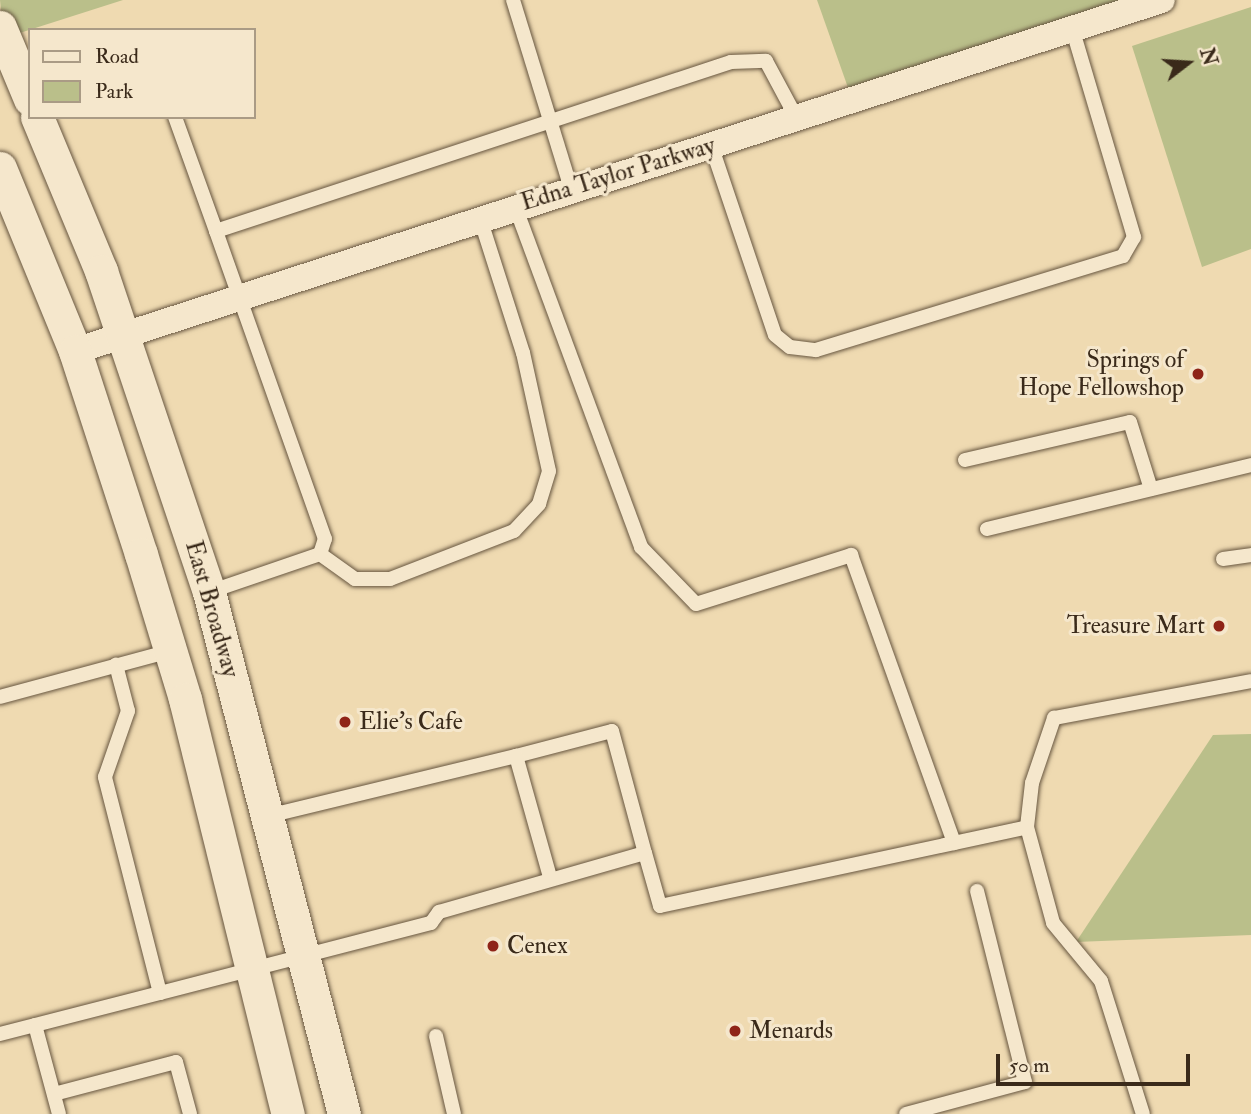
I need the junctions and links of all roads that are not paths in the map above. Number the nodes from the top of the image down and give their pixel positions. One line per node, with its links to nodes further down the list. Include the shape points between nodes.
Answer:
1 (513, 0): 9 (lane)
2 (1162, 0): 4 (street, Edna Taylor Parkway)
3 (0, 27): 5 (street)
4 (1072, 28): 6 (street, Edna Taylor Parkway); 10 (lane, via 1135,237 1123,256 817,350 790,347 775,335)
5 (28, 94)
6 (796, 117): 9 (lane, via 766,61 731,62); 10 (street, Edna Taylor Parkway)
7 (38, 119): 17 (street, East Broadway)
8 (176, 119): 15 (lane)
9 (550, 120): 12 (lane); 15 (lane)
10 (711, 145): 12 (street, Edna Taylor Parkway)
11 (0, 168): 18 (street)
12 (571, 188): 13 (street, Edna Taylor Parkway)
13 (516, 206): 14 (street, Edna Taylor Parkway); 34 (lane, via 641,547 696,604 851,555)
14 (480, 218): 16 (street, Edna Taylor Parkway); 23 (lane, via 523,354 549,471 539,504 514,531 390,579 355,579)
15 (216, 231): 16 (lane)
16 (244, 296): 17 (street, Edna Taylor Parkway); 23 (lane, via 325,539)
17 (124, 336): 18 (street, Edna Taylor Parkway); 26 (street, East Broadway)
18 (75, 351): 27 (street)
19 (965, 460): 21 (lane, via 1130,422)
20 (1251, 465): 21 (lane)
21 (1151, 489): 22 (lane)
22 (987, 529)
23 (320, 554): 26 (lane)
24 (1251, 555): 25 (lane)
25 (1223, 559)
26 (209, 592): 32 (street, East Broadway)
27 (170, 651): 28 (lane); 39 (street)
28 (116, 665): 30 (lane); 40 (lane, via 128,711 104,777)
29 (1251, 681): 33 (lane, via 1054,718 1032,783)
30 (0, 698)
31 (516, 757): 32 (lane); 35 (lane, via 612,731); 36 (lane)
32 (268, 816): 38 (street, East Broadway)
33 (1027, 827): 34 (lane); 51 (lane, via 1053,923 1101,981)
34 (954, 843): 35 (lane, via 660,905)
35 (645, 853): 36 (lane)
36 (550, 877): 38 (lane, via 439,912 431,923)
37 (977, 891): 50 (lane, via 1025,1082)
38 (305, 959): 39 (lane); 48 (street, East Broadway)
39 (253, 971): 40 (lane); 47 (street)
40 (160, 993): 41 (lane)
41 (36, 1025): 42 (lane); 44 (lane)
42 (0, 1034)
43 (436, 1036): 49 (lane)
44 (54, 1094): 45 (lane); 46 (lane, via 176,1062)
45 (59, 1114)
46 (190, 1114)
47 (288, 1114)
48 (344, 1114)
49 (454, 1114)
50 (906, 1114)
51 (1143, 1114)

